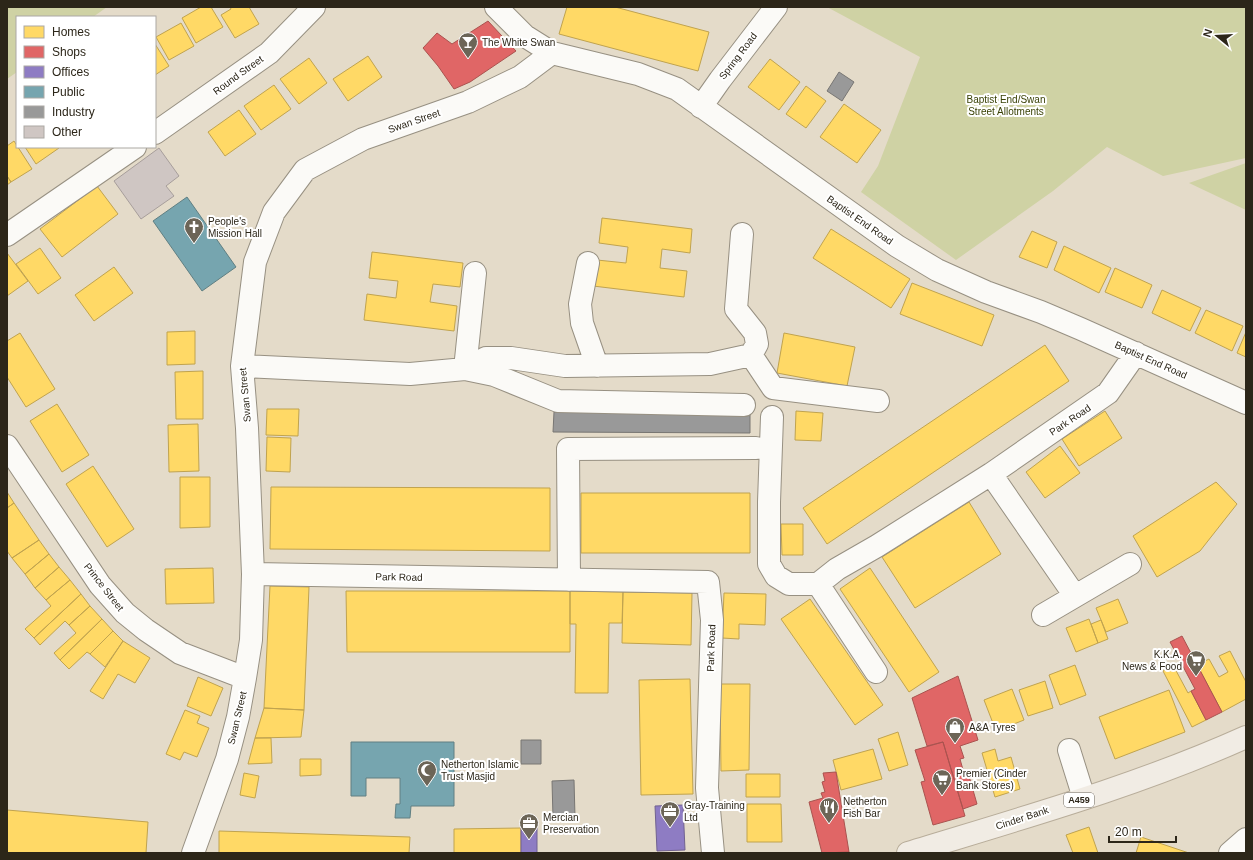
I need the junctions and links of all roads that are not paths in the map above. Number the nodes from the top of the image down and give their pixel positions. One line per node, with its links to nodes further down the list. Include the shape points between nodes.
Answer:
1 (314, 7): 6 (street, Round Street, via 269,53)
2 (496, 7): 4 (street, Baptist End Road, via 524,36)
3 (776, 7): 5 (street, Spring Road)
4 (552, 53): 5 (street, Baptist End Road, via 638,74 678,89); 14 (street, Swan Street, via 520,77 468,102 363,139 305,170 274,212 255,262)
5 (701, 106): 12 (street, Baptist End Road, via 897,246 937,270)
6 (156, 132)
7 (134, 148): 9 (street)
8 (742, 234): 13 (street, via 736,309 755,333 757,344)
9 (7, 235)
10 (588, 263): 15 (street, via 580,304 582,323)
11 (475, 273): 16 (street)
12 (1136, 353): 18 (street, Baptist End Road); 23 (street, Park Road, via 1108,393)
13 (752, 354): 15 (street, via 710,364); 17 (street, via 773,388)
14 (242, 366): 16 (street, via 410,374); 25 (street, Swan Street)
15 (597, 366): 16 (street, via 565,366 511,358 486,358)
16 (466, 369): 19 (street, via 494,375 558,401)
17 (878, 401)
18 (1246, 404)
19 (744, 405)
20 (772, 417): 27 (street, via 768,564 776,576 789,584)
21 (7, 446): 31 (street, Prince Street, via 100,585 125,613 180,653)
22 (756, 448): 26 (street, via 568,449)
23 (991, 474): 27 (street, Park Road, via 837,569); 28 (street)
24 (1130, 564): 28 (street)
25 (253, 574): 26 (street, Park Road); 31 (street, Swan Street, via 251,640)
26 (569, 580): 37 (street, Park Road, via 708,582 712,620 707,788)
27 (818, 584): 30 (street)
28 (1075, 596): 29 (street)
29 (1043, 615)
30 (876, 672)
31 (246, 678): 36 (street, Swan Street, via 227,759)
32 (1246, 737): 34 (main road, Cinder Bank / A459, via 1141,779)
33 (1069, 750): 34 (street)
34 (1084, 798): 38 (main road, Cinder Bank / A459)
35 (1246, 839): 39 (street)
36 (193, 853)
37 (713, 853)
38 (908, 853)
39 (1230, 853)

